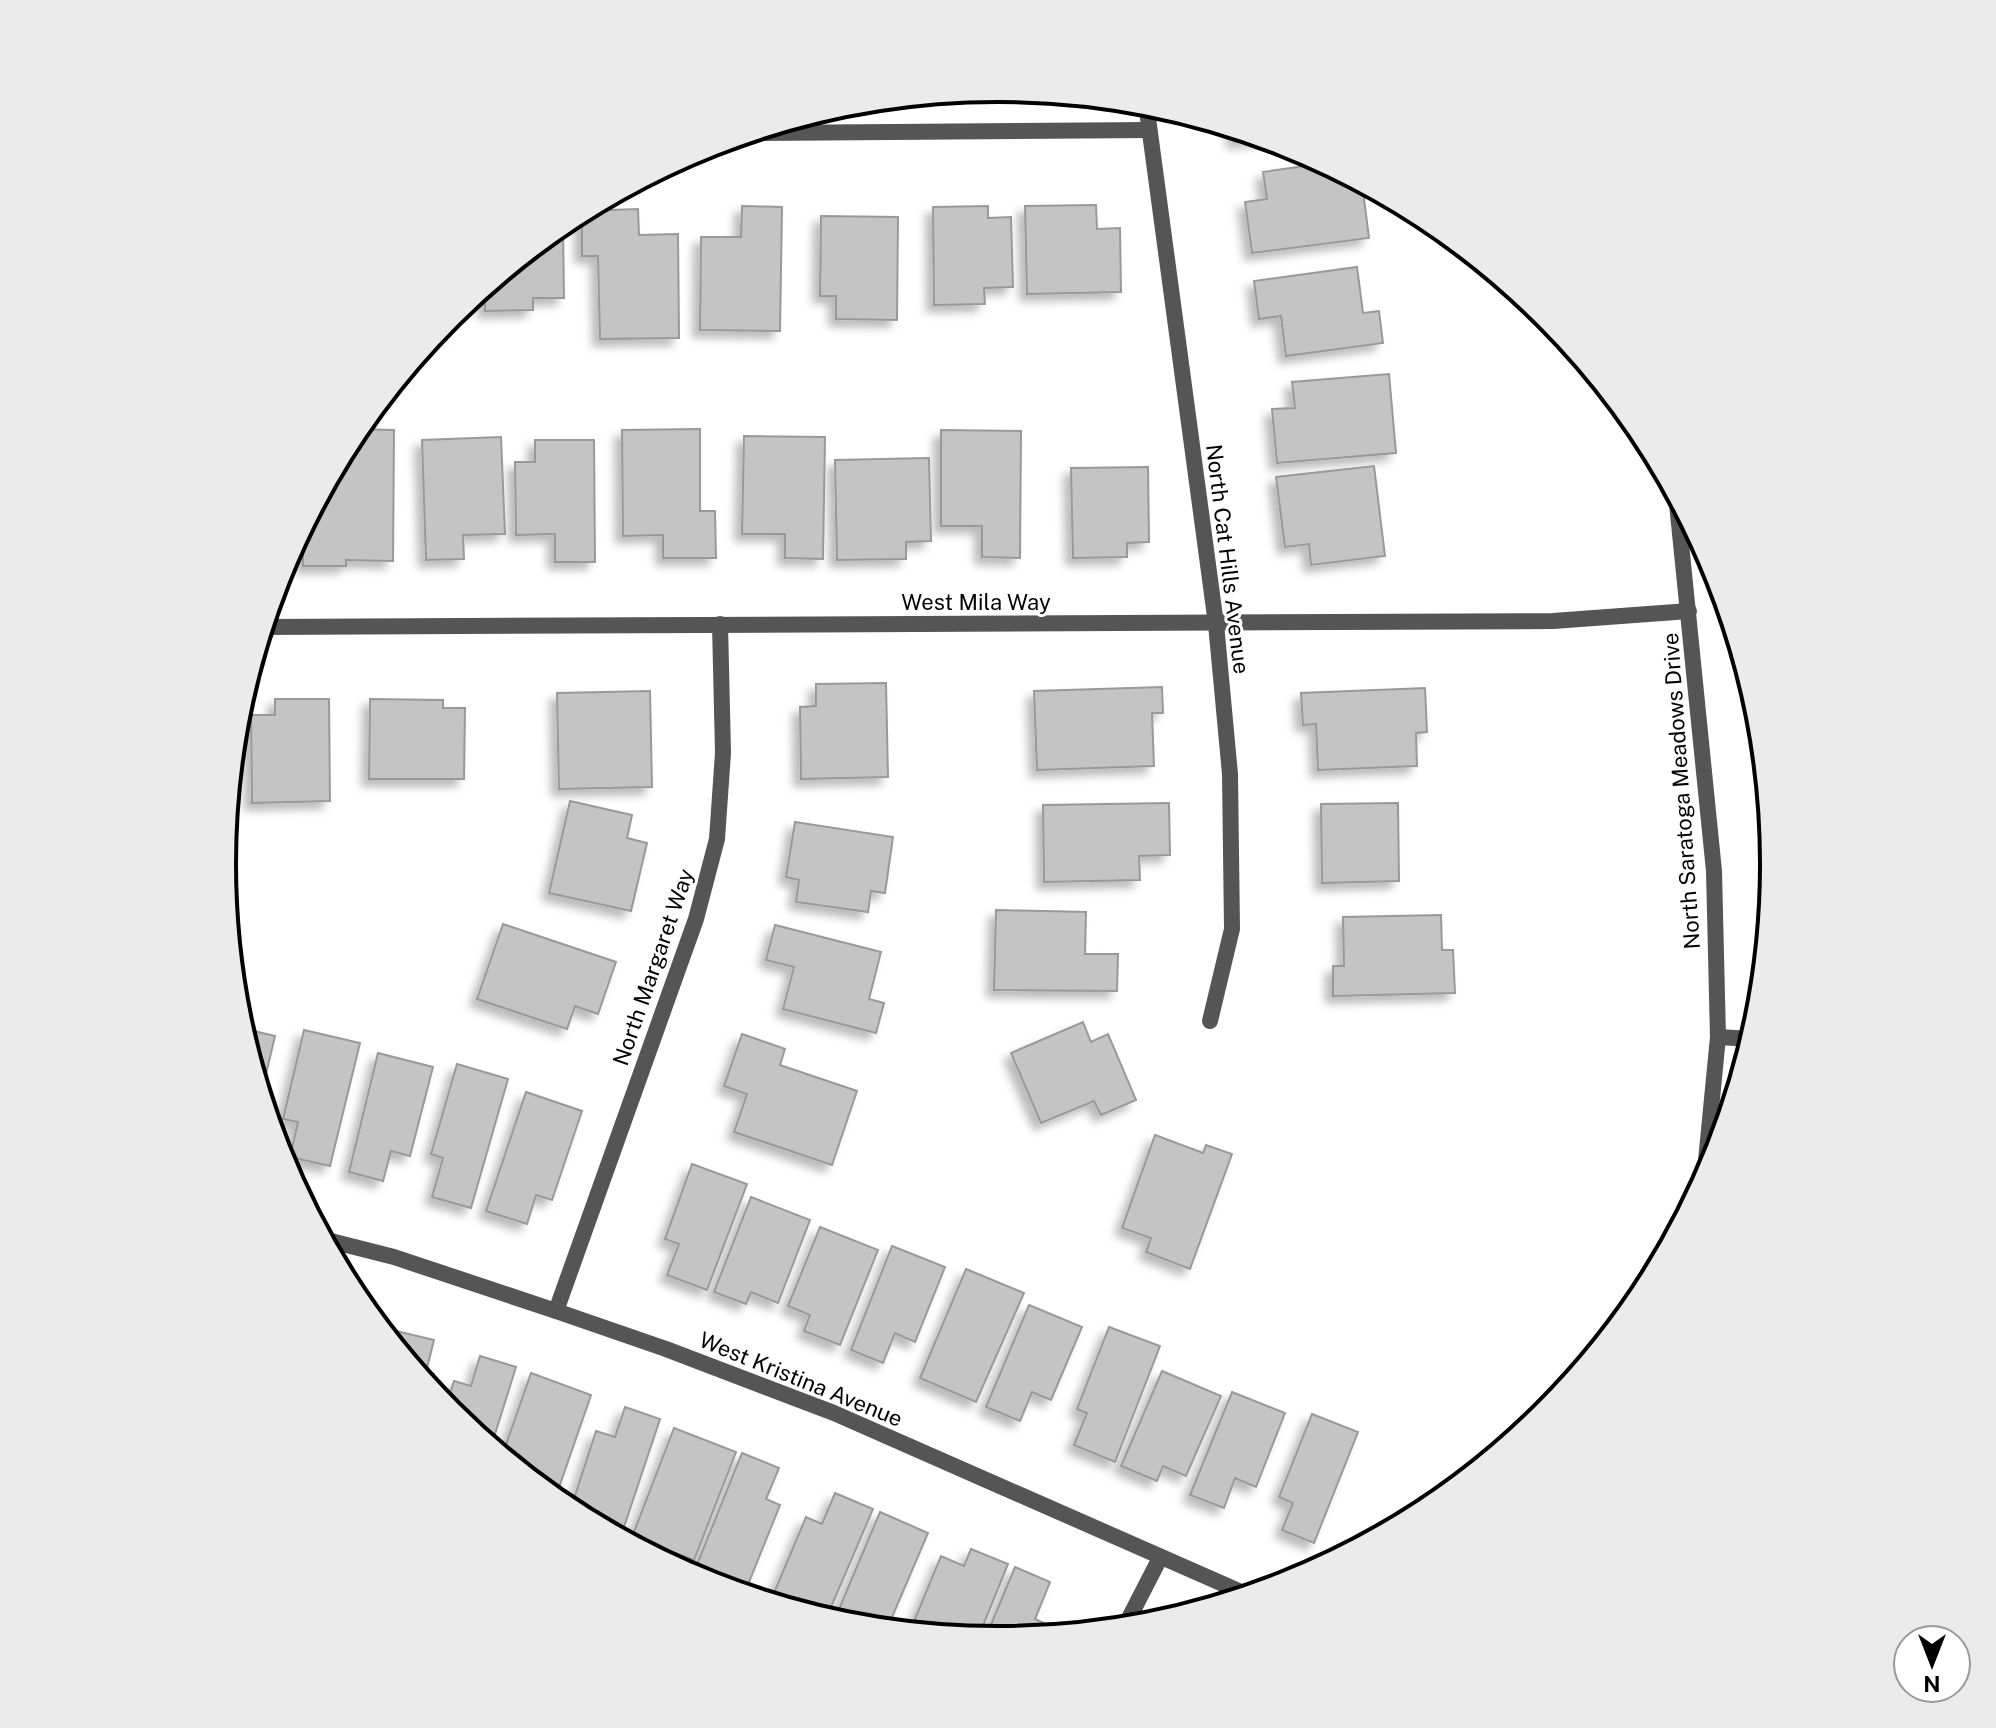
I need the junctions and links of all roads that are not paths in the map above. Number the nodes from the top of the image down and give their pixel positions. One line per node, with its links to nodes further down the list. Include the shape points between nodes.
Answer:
1 (1148, 117): 2 (street, North Cat Hills Avenue)
2 (1149, 130): 3 (street); 7 (street, North Cat Hills Avenue)
3 (785, 133)
4 (1679, 524): 5 (street, North Saratoga Meadows Drive)
5 (1689, 611): 7 (street, West Mila Way, via 1553,621); 10 (street, North Saratoga Meadows Drive, via 1714,871)
6 (720, 624): 7 (street, West Mila Way); 8 (street, West Mila Way); 14 (street, North Margaret Way, via 723,753 717,839 696,919)
7 (1216, 624): 9 (street, North Cat Hills Avenue, via 1230,774 1232,929)
8 (274, 627)
9 (1210, 1021)
10 (1718, 1037): 11 (street); 12 (street, North Saratoga Meadows Drive)
11 (1739, 1038)
12 (1708, 1140)
13 (337, 1242): 14 (street, West Kristina Avenue)
14 (556, 1311): 15 (street, West Kristina Avenue, via 834,1413)
15 (1160, 1558): 16 (street, West Kristina Avenue); 17 (street)
16 (1233, 1589)
17 (1131, 1613)

